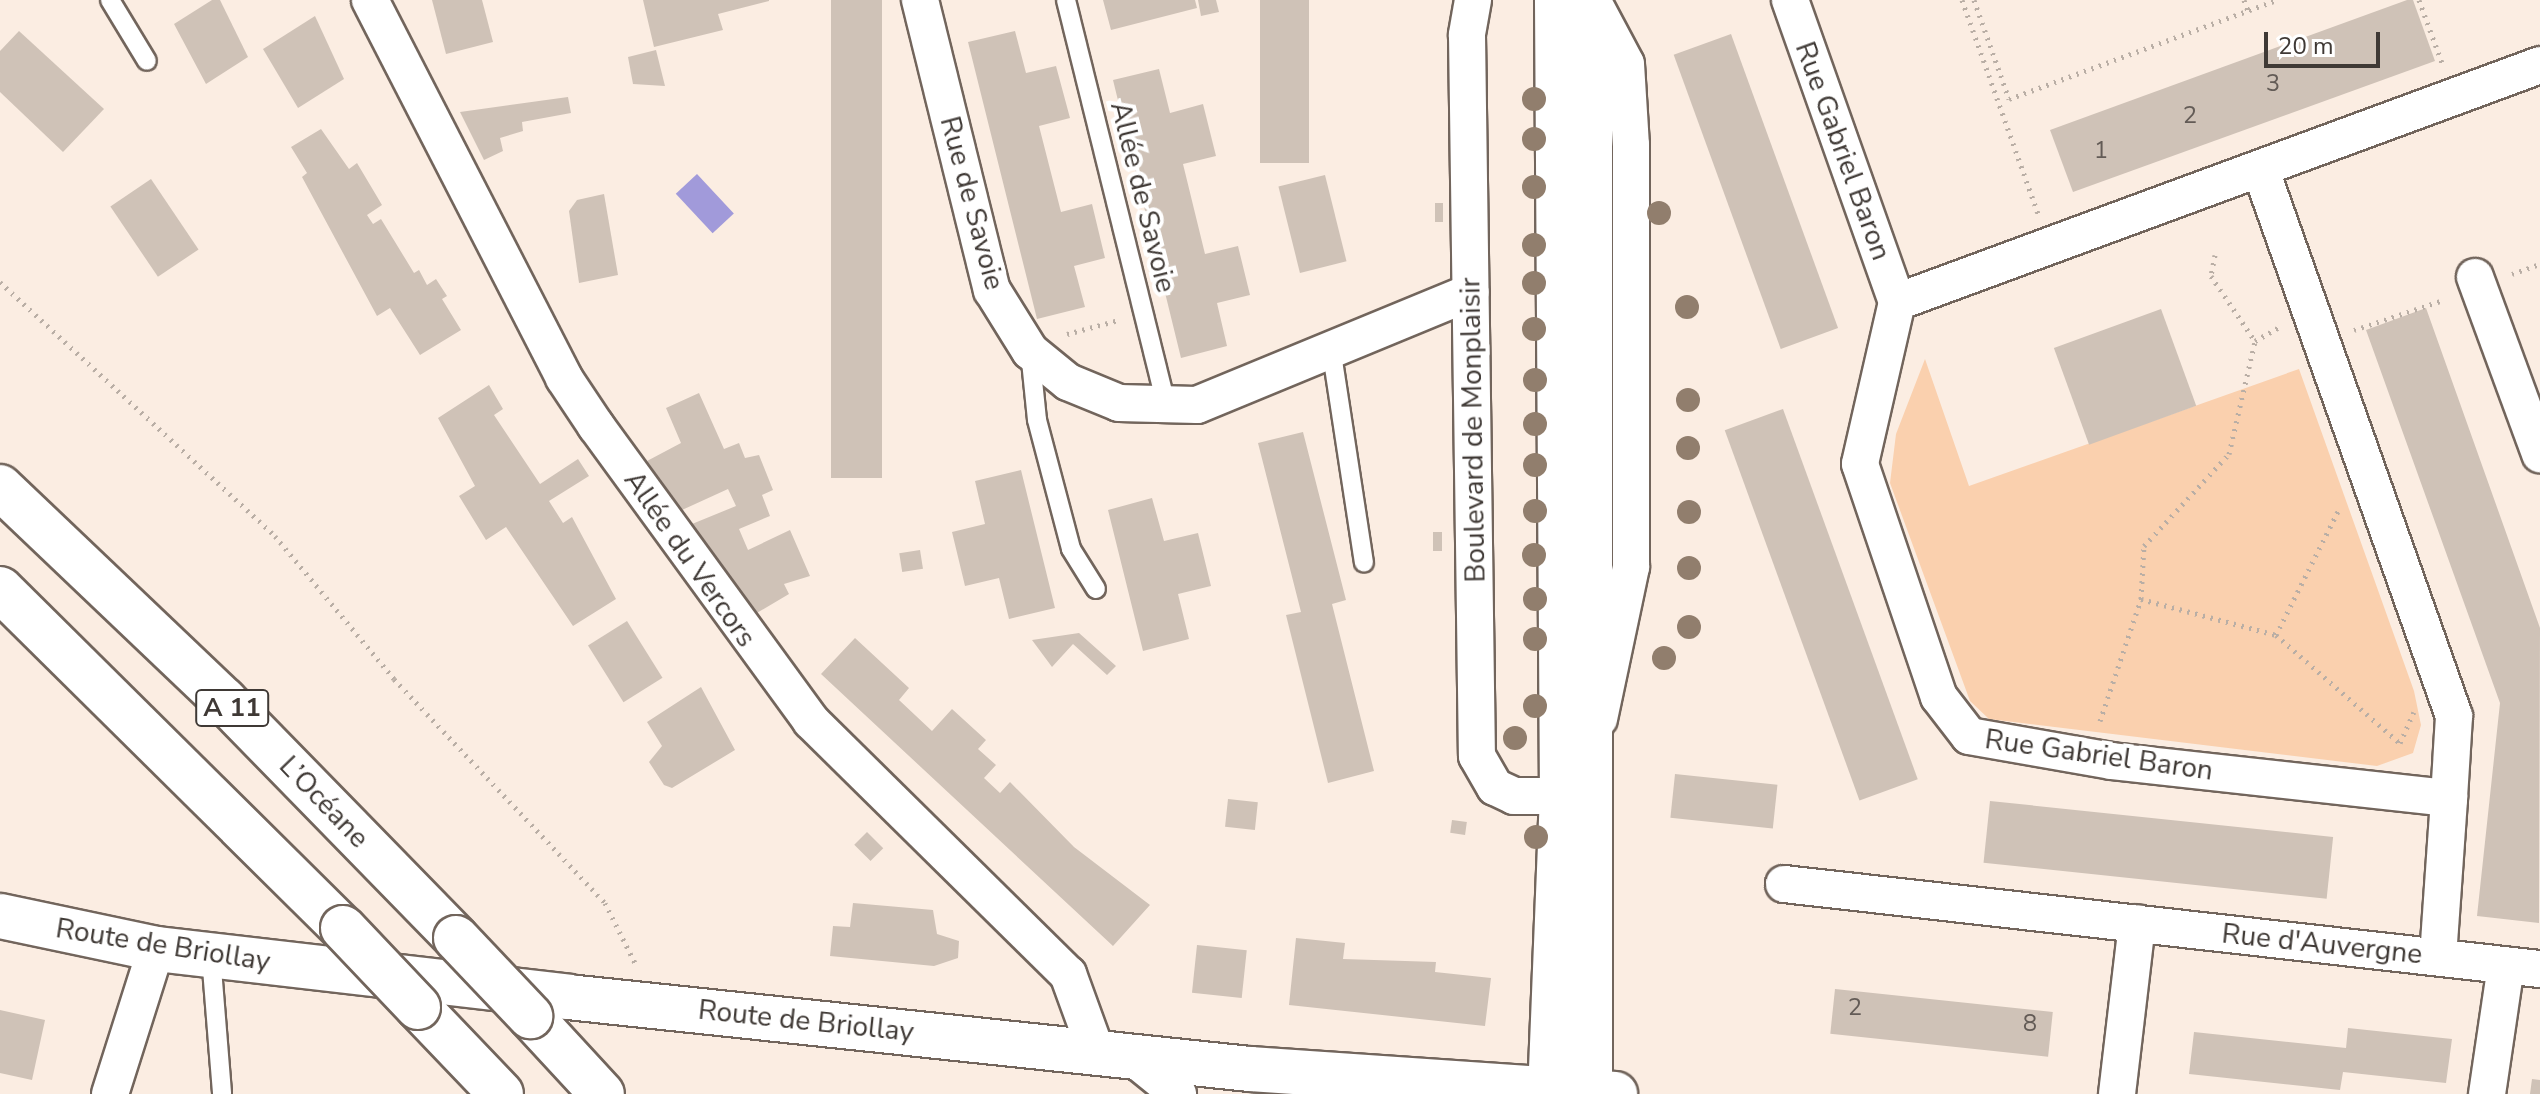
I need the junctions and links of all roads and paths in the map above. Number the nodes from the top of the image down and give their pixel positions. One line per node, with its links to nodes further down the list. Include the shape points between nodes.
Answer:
1 (110, 0): 16 (lane)
2 (370, 0): 54 (street, Allée du Vercors, via 564,378 596,426 811,721 1068,974)
3 (920, 0): 31 (street, Rue de Savoie, via 992,290)
4 (1066, 0): 27 (lane, Allée de Savoie)
5 (1473, 0): 25 (street, Boulevard de Monplaisir, via 1467,35)
6 (1557, 0): 44 (main road)
7 (1591, 0): 44 (main road, via 1593,736)
8 (1790, 0): 26 (street, Rue Gabriel Baron)
9 (1962, 0): 20 (path)
10 (1984, 0): 14 (path)
11 (2244, 0): 15 (path)
12 (2276, 0): 15 (path)
13 (2419, 0): 18 (path)
14 (1974, 2): 15 (path, via 2009,99)
15 (2249, 14)
16 (147, 61)
17 (2540, 65): 19 (street)
18 (2448, 79)
19 (2260, 168): 26 (street); 45 (street, via 2454,716)
20 (2041, 224)
21 (2215, 255): 30 (path, via 2211,276)
22 (2540, 264): 24 (path)
23 (0, 282): 53 (path, via 275,536 394,679 605,903 630,942)
24 (2477, 283): 29 (path); 34 (street)
25 (1471, 292): 32 (street, Rue de Savoie); 44 (street, Boulevard de Monplaisir, via 1477,756 1505,791)
26 (1897, 302): 45 (street, Rue Gabriel Baron, via 1860,464 1939,697 1969,736 2112,761)
27 (1143, 314): 31 (path); 33 (lane, Allée de Savoie)
28 (2287, 322): 30 (path)
29 (2338, 336)
30 (2255, 341): 40 (path, via 2229,454 2144,546)
31 (1044, 344): 33 (street, Rue de Savoie, via 1096,395); 39 (lane, via 1037,420 1071,549)
32 (1332, 354): 33 (street, Rue de Savoie, via 1197,405); 37 (lane)
33 (1167, 408)
34 (2540, 454)
35 (0, 487): 60 (main road, L’Océane / A 11, bridge, via 224,700)
36 (2347, 492): 41 (path)
37 (1364, 563)
38 (0, 589): 59 (main road, A 11, bridge, via 343,928)
39 (1096, 589)
40 (2141, 599): 41 (path); 43 (path)
41 (2276, 635): 42 (path, via 2400,743)
42 (2422, 704)
43 (2102, 711)
44 (1578, 797): 56 (main road)
45 (2449, 798): 51 (street)
46 (1784, 884): 48 (street, Rue d'Auvergne)
47 (0, 916): 49 (main road, Route de Briollay)
48 (2137, 923): 51 (street, Rue d'Auvergne); 62 (street)
49 (156, 949): 50 (main road, Route de Briollay); 57 (street)
50 (211, 956): 53 (main road, Route de Briollay); 58 (lane)
51 (2438, 957): 52 (street, Rue d'Auvergne)
52 (2523, 967): 63 (street, Rue d'Auvergne)
53 (639, 1004): 54 (main road, Route de Briollay)
54 (1113, 1053): 55 (main road, Route de Briollay); 61 (street)
55 (1249, 1082): 56 (main road, Route de Briollay)
56 (1579, 1093)
57 (110, 1094)
58 (222, 1094)
59 (501, 1094)
60 (602, 1094)
61 (1178, 1094)
62 (2117, 1094)
63 (2487, 1094)

